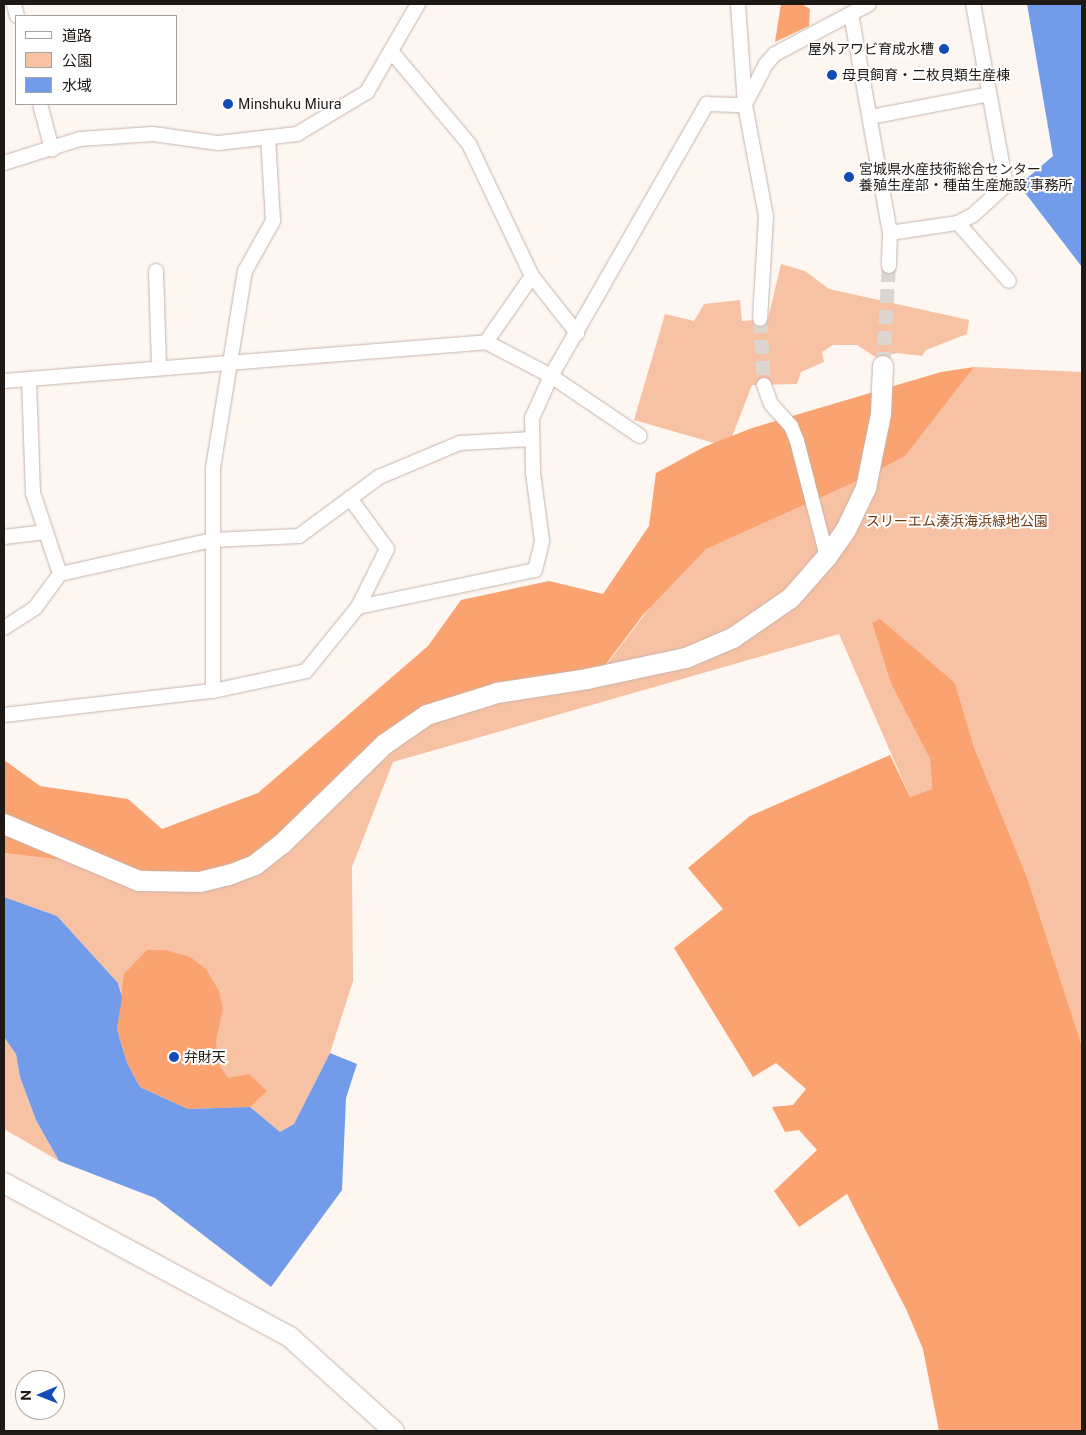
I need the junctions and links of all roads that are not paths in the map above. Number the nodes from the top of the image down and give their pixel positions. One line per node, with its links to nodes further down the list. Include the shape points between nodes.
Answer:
1 (418, 4): 6 (street)
2 (738, 4): 9 (street)
3 (869, 4): 5 (street)
4 (973, 4): 7 (street)
5 (852, 14): 9 (street, via 775,54 766,64); 10 (street)
6 (390, 52): 11 (street, via 367,92 297,134); 18 (street, via 468,144)
7 (989, 94): 10 (street); 14 (street, via 1006,185 974,215)
8 (40, 105): 12 (street)
9 (745, 105): 20 (street, via 766,216); 21 (street, via 708,104)
10 (870, 116): 15 (street)
11 (268, 137): 12 (street, via 218,143 153,134 80,139); 23 (street, via 273,221 245,272)
12 (52, 149): 13 (street)
13 (4, 162)
14 (958, 223): 15 (street); 19 (street)
15 (890, 233): 16 (street)
16 (890, 266)
17 (156, 271): 25 (street)
18 (532, 276): 21 (street); 22 (street)
19 (1009, 281)
20 (760, 319)
21 (577, 334): 26 (street)
22 (486, 342): 23 (street); 26 (street)
23 (228, 362): 25 (street); 35 (street, via 213,468)
24 (884, 366): 36 (street, via 880,414 866,488 846,530)
25 (160, 368): 27 (street)
26 (551, 376): 30 (street); 31 (street, via 532,418)
27 (29, 379): 28 (street); 33 (street, via 33,493)
28 (4, 381)
29 (764, 385): 36 (street, via 771,404 791,426 797,441)
30 (640, 436)
31 (532, 439): 32 (street, via 460,443 379,476); 38 (street, via 542,541 535,570)
32 (350, 498): 35 (street, via 299,536); 38 (street, via 387,549)
33 (46, 532): 34 (street); 37 (street)
34 (4, 537)
35 (212, 540): 37 (street); 40 (street)
36 (827, 557): 42 (street, via 791,598 754,625 713,647 645,667 497,693 427,715 386,744 281,845 255,865 229,875 200,882 139,881)
37 (60, 574): 39 (street, via 35,608)
38 (358, 607): 40 (street, via 306,671)
39 (4, 628)
40 (213, 690): 41 (street)
41 (4, 715)
42 (4, 824)
43 (4, 1183): 44 (street, via 290,1337)
44 (394, 1431)

